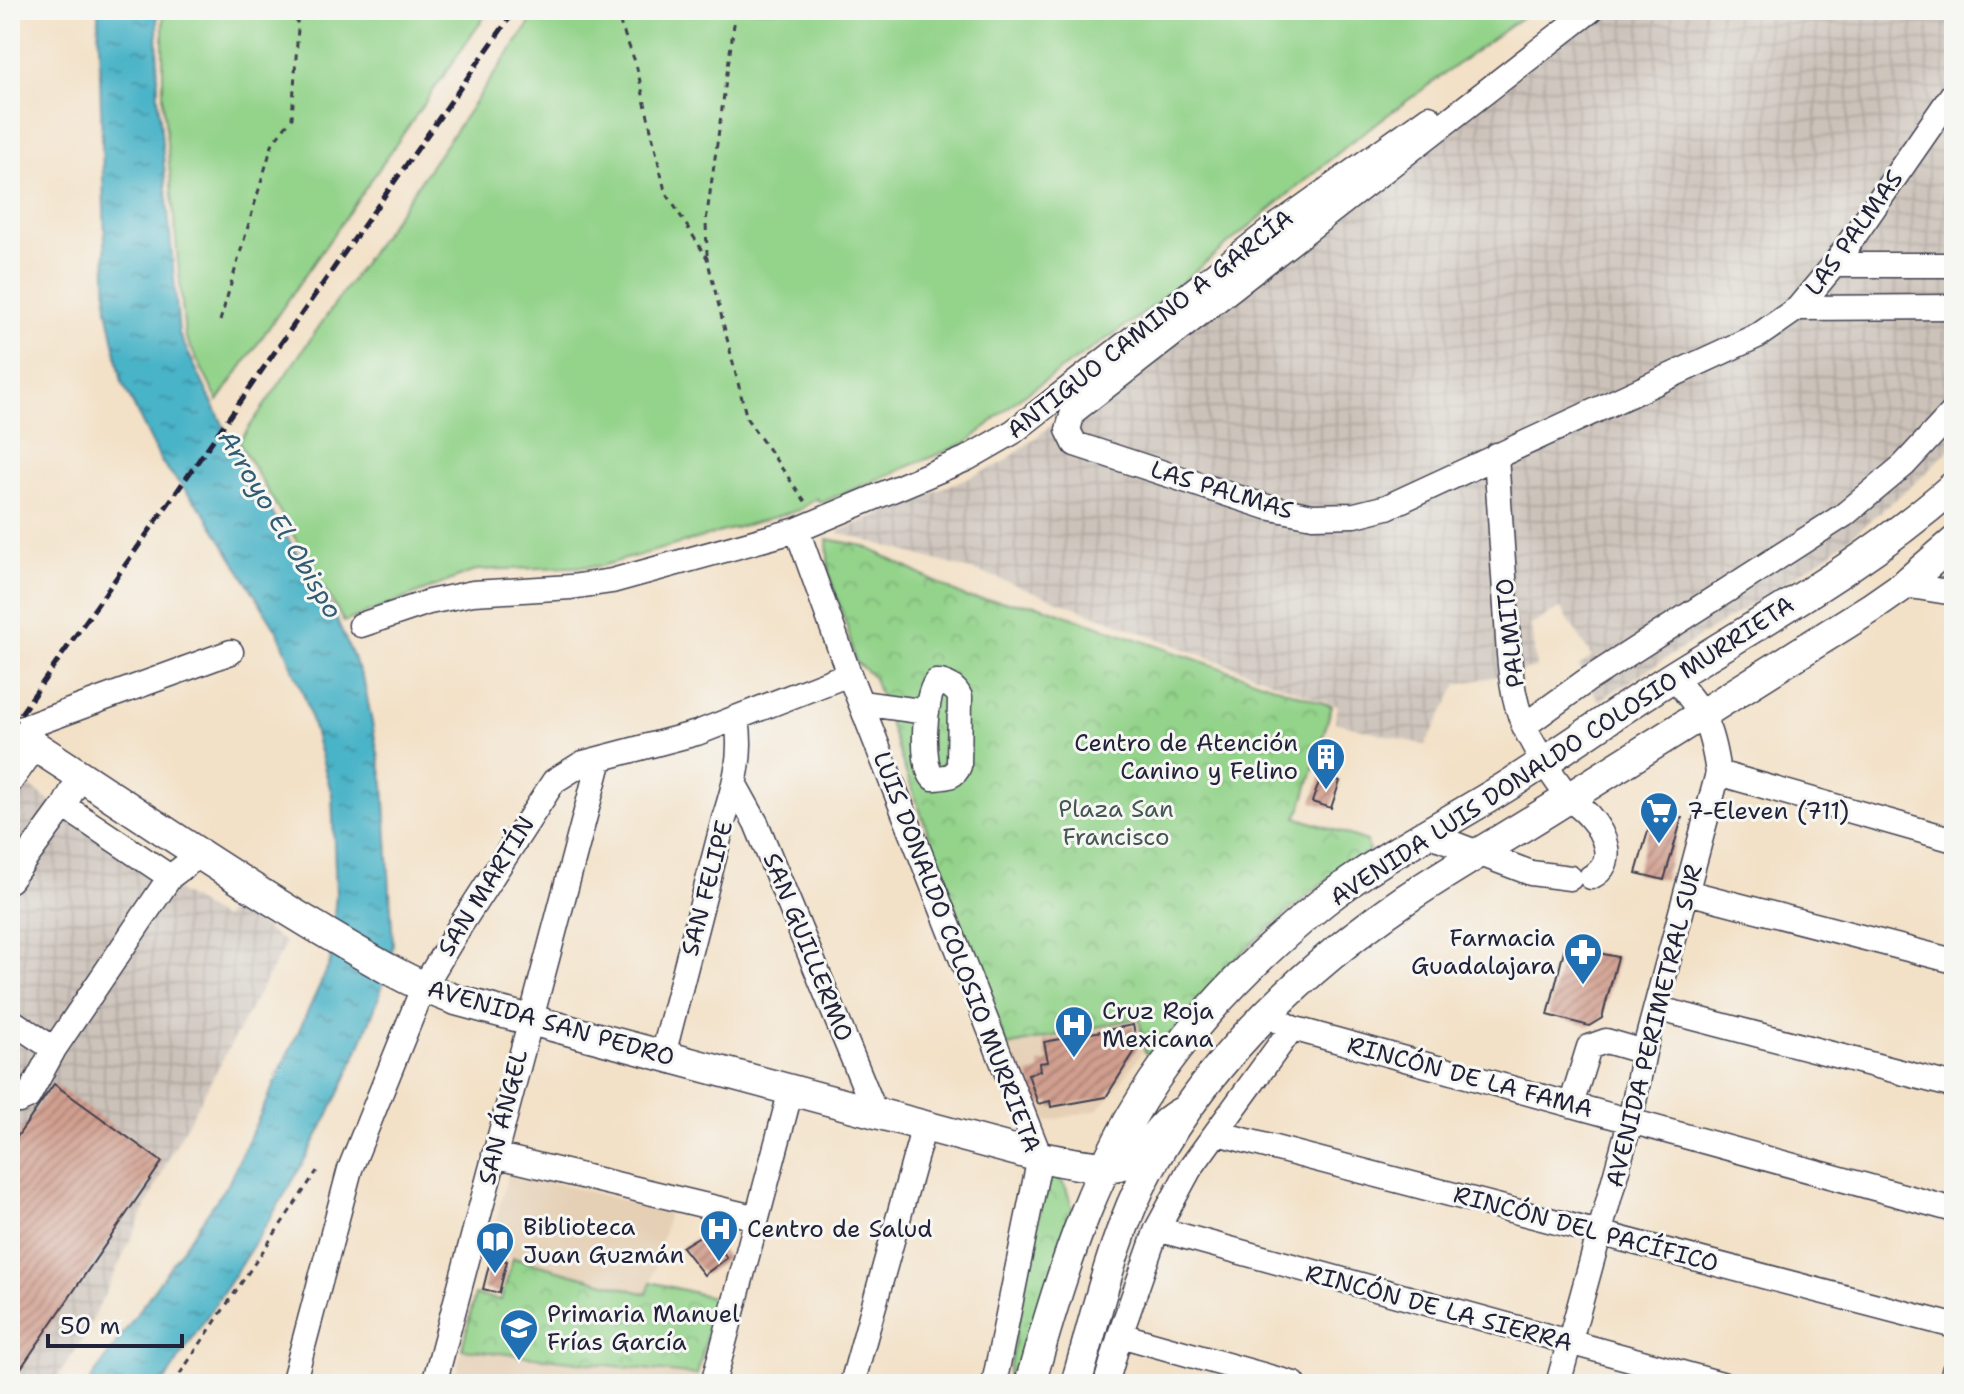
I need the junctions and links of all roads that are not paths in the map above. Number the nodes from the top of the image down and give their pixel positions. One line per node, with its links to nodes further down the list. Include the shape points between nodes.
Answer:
1 (1567, 10): 11 (street, ANTIGUO CAMINO A GARCÍA, via 1525,49 1268,232 1013,432 966,459)
2 (1591, 10): 9 (street, LAS PALMAS, via 1073,412 1068,430 1075,444 1267,507 1313,516 1355,515 1387,507)
3 (1954, 92): 4 (street, LAS PALMAS)
4 (1834, 265): 5 (street); 7 (street, LAS PALMAS)
5 (1954, 265)
6 (1954, 307): 7 (street)
7 (1798, 308): 9 (street, LAS PALMAS, via 1759,335)
8 (1954, 411): 23 (street, via 1904,465 1844,515)
9 (1496, 455): 23 (street, PALMITO, via 1511,680)
10 (1954, 486): 18 (main road, AVENIDA LUIS DONALDO COLOSIO MURRIETA, via 1848,570)
11 (807, 525): 15 (street, ANTIGUO CAMINO A GARCÍA, via 612,581 473,593); 17 (street, LUIS DONALDO COLOSIO MURRIETA)
12 (1954, 542): 13 (main road, AVENIDA LUIS DONALDO COLOSIO MURRIETA)
13 (1904, 585): 14 (street); 21 (main road, AVENIDA LUIS DONALDO COLOSIO MURRIETA)
14 (1954, 593)
15 (361, 625)
16 (231, 652): 24 (street)
17 (849, 674): 19 (street, LUIS DONALDO COLOSIO MURRIETA); 22 (street, SAN MARTÍN)
18 (1673, 676): 21 (street, AVENIDA PERIMETRAL SUR); 26 (main road, AVENIDA LUIS DONALDO COLOSIO MURRIETA)
19 (861, 703): 20 (street); 59 (street, LUIS DONALDO COLOSIO MURRIETA)
20 (927, 712)
21 (1703, 713): 27 (street, AVENIDA PERIMETRAL SUR); 31 (main road, AVENIDA LUIS DONALDO COLOSIO MURRIETA)
22 (737, 719): 25 (street, SAN MARTÍN); 30 (street, SAN FELIPE, via 741,743)
23 (1524, 726): 26 (street, PALMITO)
24 (19, 736): 28 (main road, AVENIDA SAN PEDRO); 29 (street)
25 (600, 759): 41 (street, SAN MARTÍN, via 554,781); 43 (street, SAN ÁNGEL)
26 (1544, 763): 31 (street, PALMITO); 33 (main road, AVENIDA LUIS DONALDO COLOSIO MURRIETA)
27 (1718, 773): 34 (street); 39 (street, AVENIDA PERIMETRAL SUR)
28 (80, 776): 32 (street); 36 (main road, AVENIDA SAN PEDRO)
29 (10, 782)
30 (735, 785): 48 (street, SAN FELIPE); 54 (street, SAN GUILLERMO, via 756,823)
31 (1569, 798): 35 (main road, AVENIDA LUIS DONALDO COLOSIO MURRIETA); 35 (street, PALMITO, via 1604,837 1604,869 1581,877 1531,873)
32 (64, 806): 37 (street); 38 (street)
33 (1428, 834): 35 (street); 60 (main road, AVENIDA LUIS DONALDO COLOSIO MURRIETA, via 1324,901 1258,960 1164,1066)
34 (1954, 840)
35 (1479, 854): 45 (main road, AVENIDA LUIS DONALDO COLOSIO MURRIETA, via 1369,925 1296,984)
36 (199, 855): 37 (street); 41 (main road, AVENIDA SAN PEDRO)
37 (170, 877): 46 (street)
38 (10, 880)
39 (1687, 892): 40 (street); 42 (street, AVENIDA PERIMETRAL SUR)
40 (1954, 961)
41 (423, 988): 43 (main road, AVENIDA SAN PEDRO); 69 (street, SAN MARTÍN, via 350,1169)
42 (1656, 1008): 47 (street, AVENIDA PERIMETRAL SUR); 49 (street)
43 (529, 1019): 48 (main road, AVENIDA SAN PEDRO); 58 (street, SAN ÁNGEL)
44 (10, 1020): 46 (street)
45 (1279, 1021): 52 (street, RINCÓN DE LA FAMA); 53 (main road, AVENIDA LUIS DONALDO COLOSIO MURRIETA, via 1231,1051); 57 (street)
46 (54, 1049): 51 (street, via 28,1097 19,1101)
47 (1644, 1052): 52 (street, via 1606,1041 1589,1047); 55 (street, AVENIDA PERIMETRAL SUR)
48 (663, 1055): 50 (main road, AVENIDA SAN PEDRO)
49 (1954, 1086)
50 (791, 1090): 54 (main road, AVENIDA SAN PEDRO); 62 (street)
51 (10, 1096)
52 (1571, 1105): 55 (street, RINCÓN DE LA FAMA)
53 (1186, 1110): 60 (main road, via 1162,1125 1132,1161); 75 (main road, AVENIDA LUIS DONALDO COLOSIO MURRIETA, via 1149,1170 1123,1227)
54 (875, 1112): 56 (main road, AVENIDA SAN PEDRO)
55 (1630, 1122): 61 (street, RINCÓN DE LA FAMA); 64 (street, AVENIDA PERIMETRAL SUR)
56 (924, 1126): 59 (main road, AVENIDA SAN PEDRO); 72 (street)
57 (1217, 1133): 63 (street, via 1189,1170); 64 (street, RINCÓN DEL PACÍFICO)
58 (494, 1155): 62 (street); 70 (street, SAN ÁNGEL)
59 (1040, 1157): 60 (main road, AVENIDA SAN PEDRO); 73 (street, LUIS DONALDO COLOSIO MURRIETA)
60 (1104, 1167): 74 (main road, AVENIDA LUIS DONALDO COLOSIO MURRIETA)
61 (1954, 1210)
62 (757, 1218): 71 (street)
63 (1157, 1229): 66 (street); 67 (street, RINCÓN DE LA SIERRA)
64 (1601, 1233): 65 (street, RINCÓN DEL PACÍFICO); 67 (street, AVENIDA PERIMETRAL SUR)
65 (1954, 1326)
66 (1120, 1335): 76 (street); 77 (street)
67 (1570, 1344): 78 (street, AVENIDA PERIMETRAL SUR); 79 (street, RINCÓN DE LA SIERRA)
68 (1954, 1371): 80 (street)
69 (293, 1384)
70 (434, 1384)
71 (713, 1384)
72 (852, 1384)
73 (994, 1384)
74 (1030, 1384)
75 (1076, 1384)
76 (1106, 1384)
77 (1294, 1384)
78 (1558, 1384)
79 (1722, 1384)
80 (1951, 1384)

